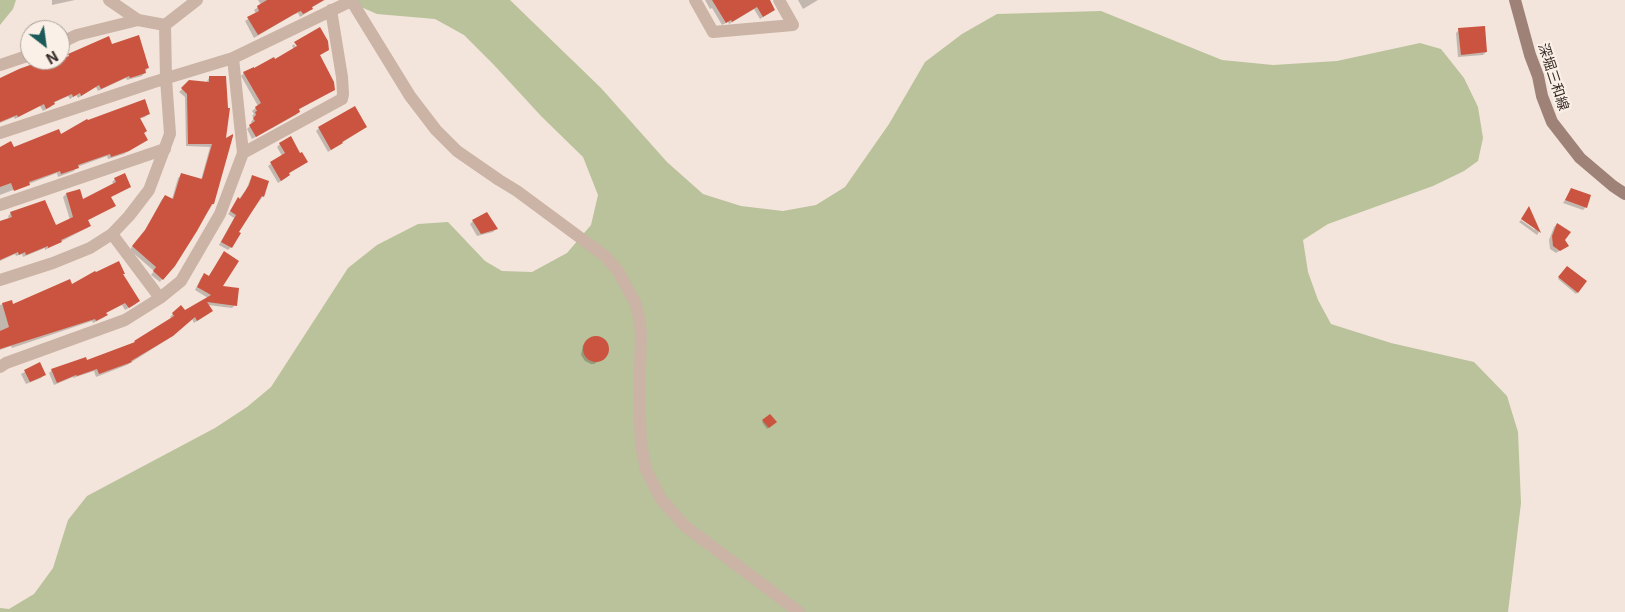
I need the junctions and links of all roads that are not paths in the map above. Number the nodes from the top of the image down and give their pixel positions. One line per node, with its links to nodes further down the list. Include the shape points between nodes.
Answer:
1 (109, 0): 8 (street)
2 (197, 0): 9 (street)
3 (351, 0): 7 (street); 24 (street, via 410,96 436,130 457,150 605,256 618,271 636,304 639,318 641,444 646,470 662,499 685,526)
4 (695, 0): 5 (street, via 713,32 793,25)
5 (779, 0)
6 (1515, 0): 18 (main road, 深堀三和線, via 1552,122 1580,158)
7 (332, 10): 12 (street); 17 (street, via 342,99)
8 (138, 20): 9 (street); 10 (street)
9 (165, 25): 14 (street)
10 (70, 38)
11 (20, 58): 13 (street)
12 (233, 58): 14 (street); 17 (street)
13 (0, 65)
14 (166, 79): 15 (street); 16 (street, via 170,134)
15 (0, 133)
16 (165, 148): 19 (street); 20 (street, via 149,190)
17 (243, 153): 22 (street, via 220,214 181,282)
18 (1625, 194)
19 (0, 205)
20 (112, 234): 21 (street, via 90,248 53,264); 22 (street)
21 (0, 280)
22 (160, 298): 23 (street, via 125,320)
23 (0, 367)
24 (799, 612)

